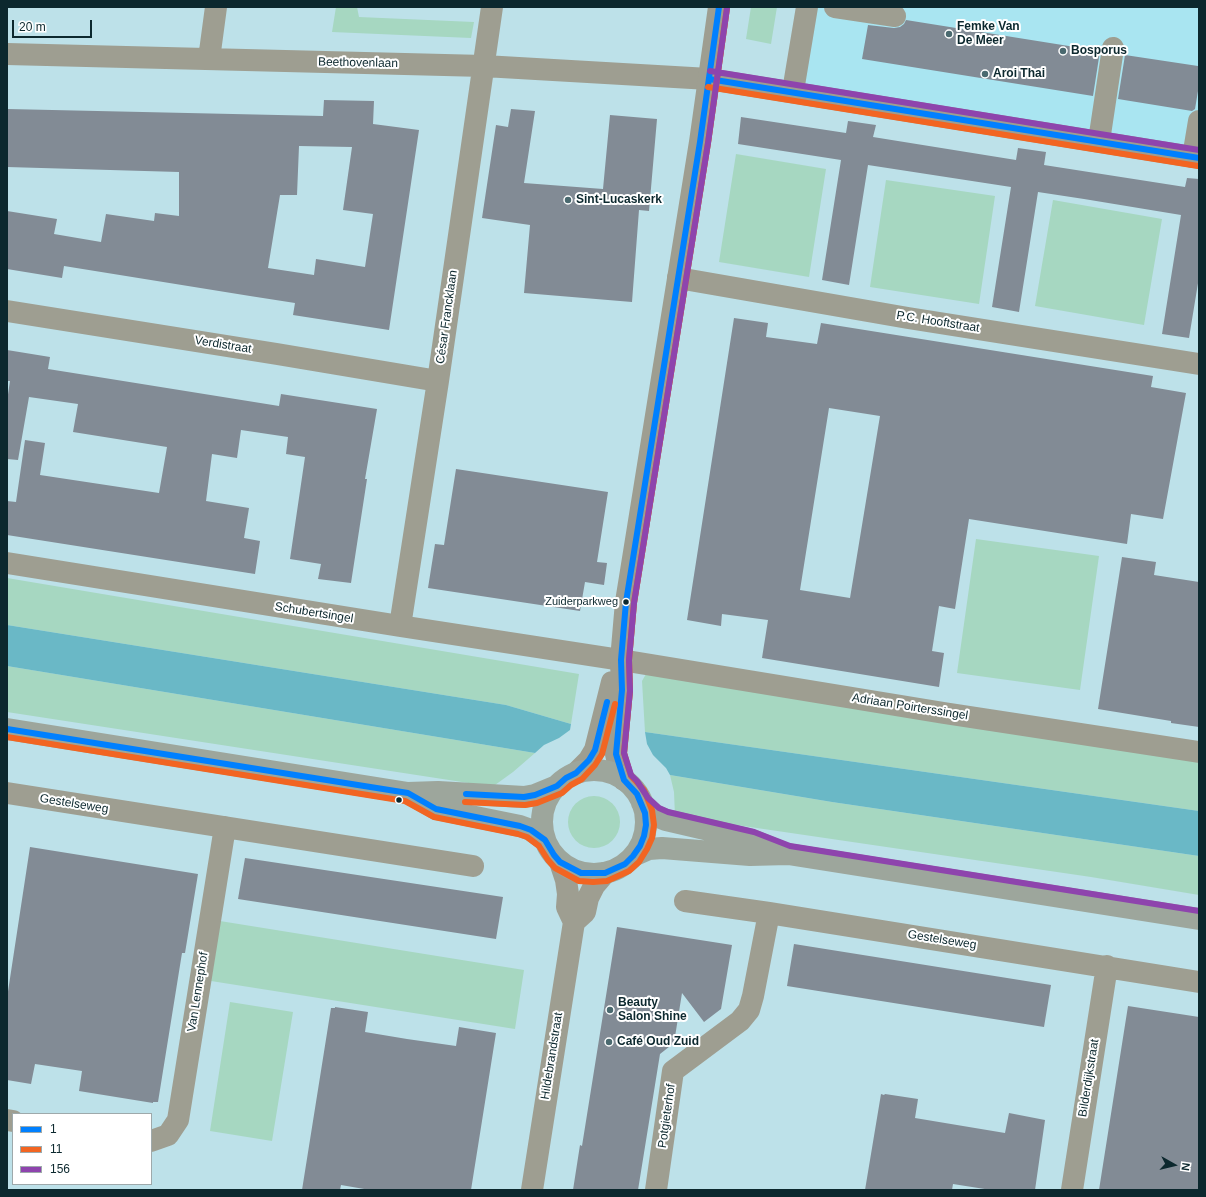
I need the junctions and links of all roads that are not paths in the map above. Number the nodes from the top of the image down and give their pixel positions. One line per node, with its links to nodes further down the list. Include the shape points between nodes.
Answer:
1 (216, 7): 9 (street)
2 (492, 7): 10 (street, César Francklaan)
3 (719, 7): 11 (street)
4 (806, 7): 12 (street)
5 (835, 7): 6 (street)
6 (894, 16)
7 (1113, 48): 14 (street)
8 (7, 54): 9 (street, Beethovenlaan)
9 (209, 59): 10 (street, Beethovenlaan)
10 (484, 66): 11 (street, Beethovenlaan); 19 (street, César Francklaan)
11 (709, 79): 12 (street, Beethovenlaan); 16 (street)
12 (793, 91): 14 (street, Beethovenlaan)
13 (1199, 121): 15 (street)
14 (1099, 141): 15 (street, Beethovenlaan)
15 (1196, 157)
16 (678, 278): 18 (street, P.C. Hooftstraat, via 908,318); 22 (street, via 626,602)
17 (7, 311): 19 (street, Verdistraat)
18 (1199, 364)
19 (438, 381): 21 (street, César Francklaan)
20 (7, 564): 21 (street, Schubertsingel)
21 (400, 626): 22 (street, Schubertsingel)
22 (621, 660): 24 (street, Adriaan Poirterssingel); 25 (street, via 610,689 595,750); 26 (street, via 622,690 616,754)
23 (7, 729): 28 (main road)
24 (1199, 752)
25 (576, 773): 26 (main road, via 588,770 601,771); 27 (main road)
26 (624, 780): 30 (main road)
27 (557, 786): 28 (main road, via 524,797 438,792); 32 (main road, via 549,795 544,811 542,828)
28 (408, 793): 32 (main road, via 436,809 520,826)
29 (7, 794): 31 (street, Gestelseweg)
30 (642, 802): 33 (main road, via 654,815 666,820 752,840); 34 (main road, via 646,825 640,846)
31 (225, 827): 36 (street, Gestelseweg); 44 (street, Van Lennephof, via 178,1120 168,1135)
32 (545, 840): 35 (main road)
33 (788, 854): 34 (main road, via 750,855 662,848); 40 (main road)
34 (633, 856): 37 (main road, via 625,864)
35 (560, 862): 37 (main road, via 581,873); 41 (street, via 568,894 566,907)
36 (473, 866)
37 (605, 873): 41 (street, via 594,886 585,912)
38 (685, 901): 39 (street, Gestelseweg)
39 (770, 913): 42 (street, Gestelseweg); 46 (street, Potgieterhof, via 749,1010 740,1021 673,1071)
40 (1199, 919)
41 (574, 922): 45 (street, Hildebrandstraat)
42 (1107, 966): 43 (street, Gestelseweg); 47 (street, Bilderdijkstraat)
43 (1199, 982)
44 (152, 1141)
45 (532, 1190)
46 (656, 1190)
47 (1072, 1190)

